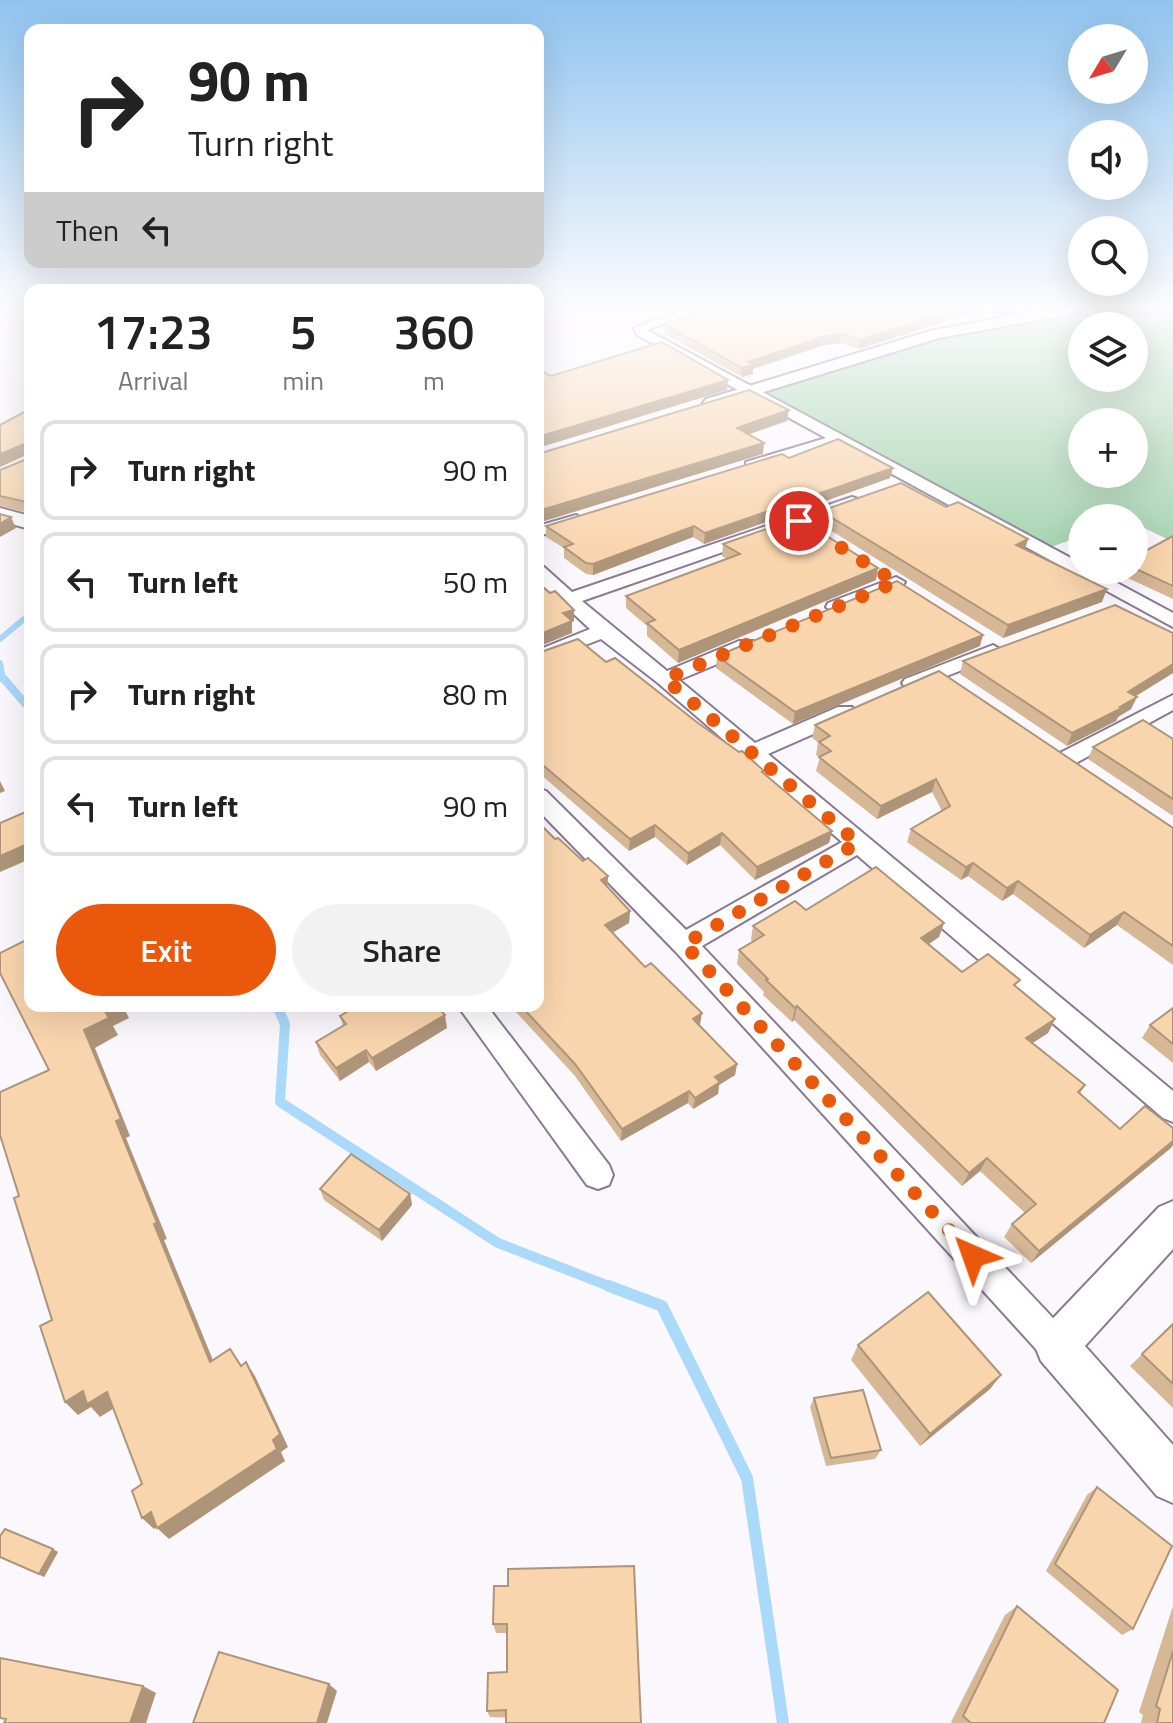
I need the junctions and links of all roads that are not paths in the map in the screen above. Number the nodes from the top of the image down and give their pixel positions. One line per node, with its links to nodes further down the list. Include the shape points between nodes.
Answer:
1 (744, 388): 3 (street)
2 (758, 388): 3 (street)
3 (749, 391): 4 (street); 5 (street)
4 (689, 410)
5 (838, 439): 6 (street); 7 (street)
6 (733, 471)
7 (915, 481): 11 (street); 17 (street)
8 (598, 513): 12 (street)
9 (0, 514): 10 (street)
10 (24, 521)
11 (799, 521): 13 (street); 16 (street)
12 (544, 529)
13 (823, 536)
14 (872, 567): 19 (street, via 902,586)
15 (544, 576): 16 (street)
16 (570, 599): 21 (street)
17 (1134, 599): 18 (street); 20 (street)
18 (1104, 610)
19 (824, 612)
20 (1173, 621)
21 (603, 631): 24 (street); 26 (street)
22 (975, 632): 25 (street, via 1009,645)
23 (766, 637): 26 (street)
24 (544, 655)
25 (938, 672): 27 (street); 28 (street)
26 (665, 679): 31 (street)
27 (963, 689)
28 (895, 691)
29 (1173, 701): 32 (street, via 1060,754)
30 (866, 703): 31 (street)
31 (752, 753): 34 (street)
32 (1090, 775)
33 (544, 802): 35 (street)
34 (858, 843): 35 (street); 37 (street)
35 (684, 944): 40 (street)
36 (476, 1012): 38 (street)
37 (1173, 1109)
38 (598, 1175)
39 (1173, 1220): 40 (street)
40 (1056, 1346): 41 (street)
41 (1173, 1480)

